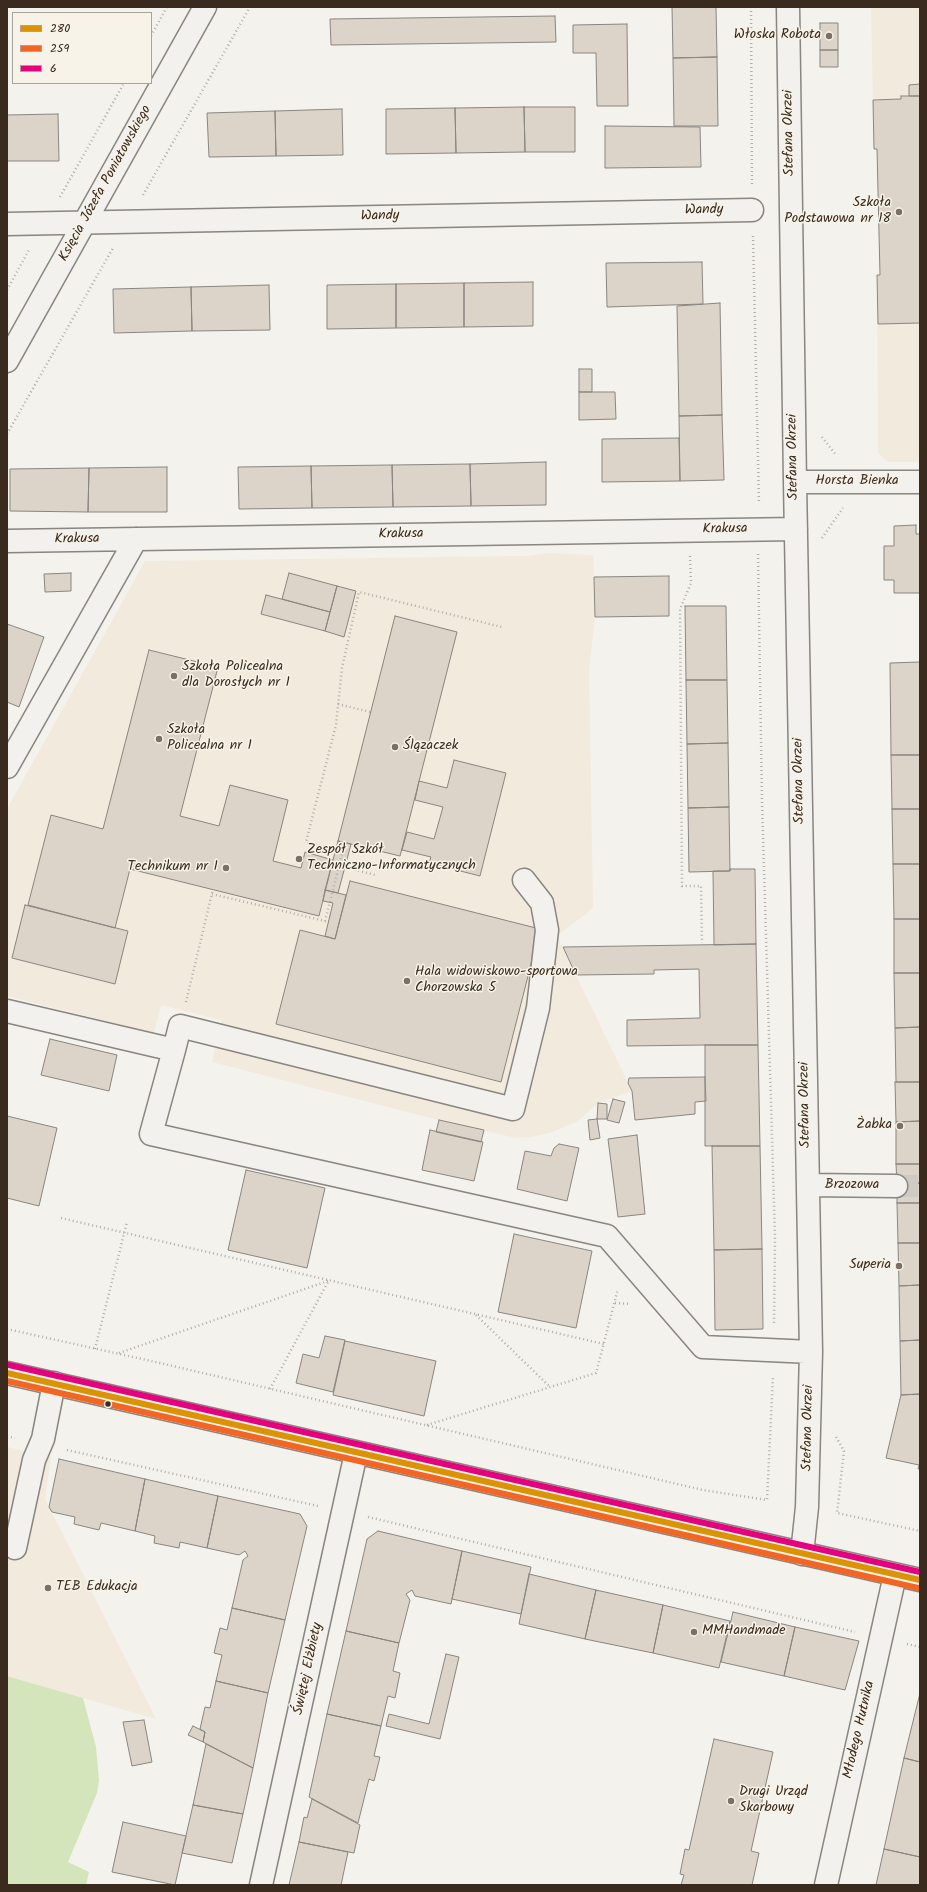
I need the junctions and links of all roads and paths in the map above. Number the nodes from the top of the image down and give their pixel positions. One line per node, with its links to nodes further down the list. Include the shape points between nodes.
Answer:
1 (167, 7): 5 (path)
2 (205, 7): 8 (street, Księcia Józefa Poniatowskiego)
3 (751, 7): 7 (path)
4 (788, 7): 13 (street, Stefana Okrzei)
5 (152, 34)
6 (123, 84): 10 (path)
7 (752, 210): 8 (street, Wandy); 16 (path)
8 (85, 222): 10 (street, Wandy); 12 (street, Księcia Józefa Poniatowskiego)
9 (7, 224): 10 (street, Wandy)
10 (44, 224): 11 (path)
11 (7, 290)
12 (7, 361)
13 (795, 482): 14 (street, Horsta Bienka); 17 (street, Stefana Okrzei)
14 (920, 482)
15 (846, 505): 18 (path)
16 (759, 511)
17 (796, 529): 19 (street, Krakusa); 36 (street, Stefana Okrzei)
18 (830, 529)
19 (136, 539): 20 (street, Krakusa); 26 (street)
20 (7, 541)
21 (758, 551): 47 (path, via 762,801 775,1238)
22 (690, 552): 32 (path, via 691,583 680,609 682,886 701,886)
23 (502, 627): 24 (path, via 359,592 342,668)
24 (338, 704): 25 (path); 27 (path, via 336,725 306,842 343,851)
25 (370, 712)
26 (7, 768)
27 (339, 865): 28 (path); 31 (path, via 325,921)
28 (375, 875)
29 (524, 880): 34 (street, via 542,903 547,930 538,1008 513,1109)
30 (213, 889): 31 (path)
31 (212, 894): 34 (path)
32 (702, 943)
33 (7, 1011): 35 (street)
34 (180, 1026): 35 (street)
35 (174, 1050): 41 (street, via 151,1134 607,1236)
36 (808, 1186): 37 (street, Brzozowa); 48 (street, Stefana Okrzei)
37 (896, 1186)
38 (61, 1218): 40 (path)
39 (127, 1222): 40 (path)
40 (124, 1233): 42 (path); 46 (path)
41 (624, 1256): 45 (path); 47 (street, via 703,1347)
42 (329, 1280): 43 (path); 49 (path); 53 (path)
43 (475, 1314): 45 (path); 52 (path)
44 (7, 1329): 46 (path)
45 (604, 1344): 52 (path, via 596,1373)
46 (95, 1349): 49 (path)
47 (774, 1350): 48 (street); 54 (path, via 768,1500 704,1490)
48 (811, 1352): 62 (street, Stefana Okrzei, via 807,1507)
49 (118, 1354): 53 (path)
50 (7, 1373): 51 (street)
51 (54, 1383): 56 (street); 57 (street)
52 (550, 1387): 54 (path)
53 (270, 1389): 54 (path)
54 (427, 1425)
55 (7, 1436): 56 (path)
56 (41, 1444): 58 (path); 61 (street, via 34,1460)
57 (356, 1453): 58 (street, Świętej Elżbiety); 62 (street)
58 (344, 1511): 65 (path); 67 (street, Świętej Elżbiety)
59 (837, 1513): 60 (path)
60 (920, 1531)
61 (15, 1548)
62 (802, 1554): 63 (street)
63 (895, 1575): 64 (street); 65 (street, Młodego Hutnika)
64 (920, 1580)
65 (881, 1638): 66 (path); 68 (street, Młodego Hutnika)
66 (920, 1647)
67 (261, 1885)
68 (826, 1885)

